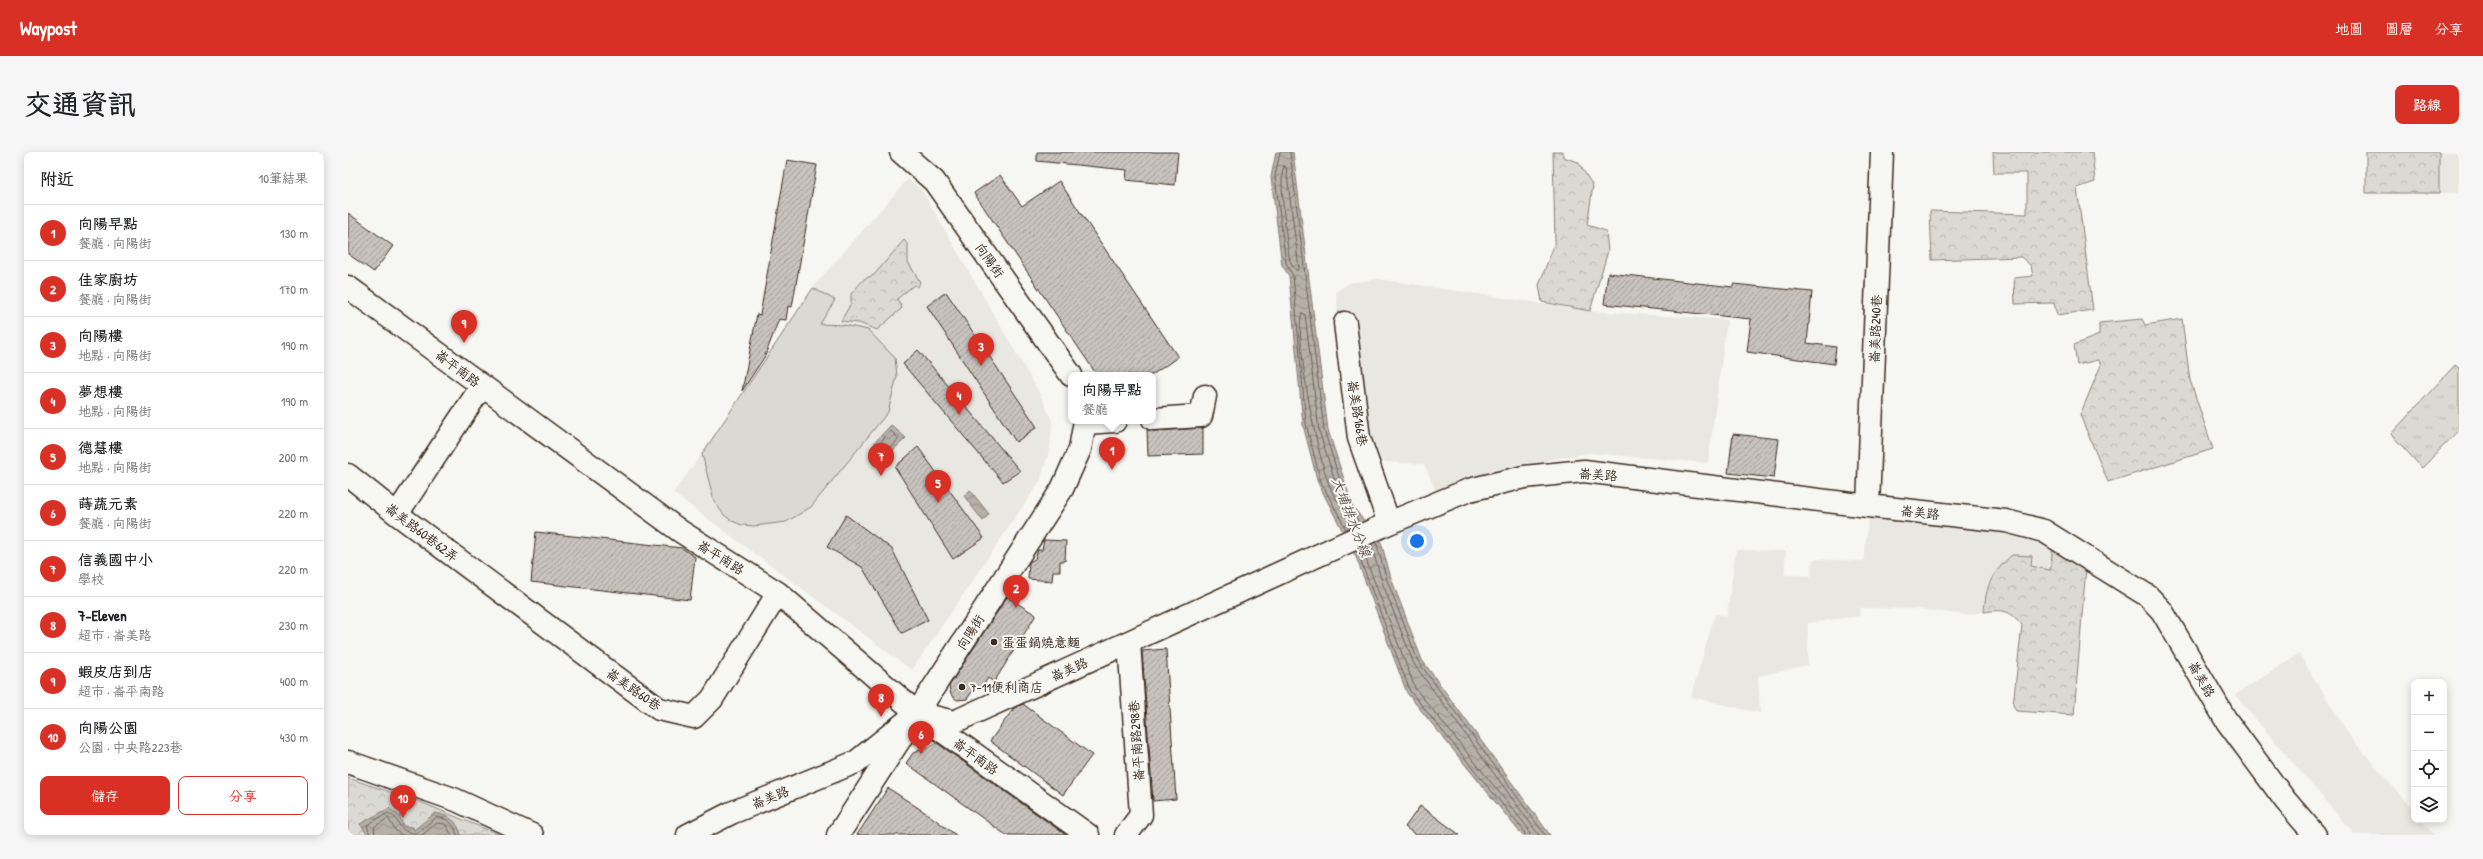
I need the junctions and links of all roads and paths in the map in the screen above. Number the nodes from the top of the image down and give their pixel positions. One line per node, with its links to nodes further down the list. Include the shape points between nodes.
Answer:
1 (902, 152): 5 (street, 向陽街, via 934,181)
2 (1882, 152): 11 (street, 崙美路240巷)
3 (348, 287): 6 (street, 崙平南路)
4 (1345, 323): 13 (street, 崙美路166巷, via 1359,438)
5 (1069, 372)
6 (482, 386): 12 (street); 15 (street, 崙平南路, via 680,531)
7 (1205, 396): 8 (street, via 1201,416)
8 (1156, 419)
9 (1085, 424): 17 (street, 向陽街, via 1080,449 1062,489)
10 (348, 475): 12 (street, 崙美路60巷62弄)
11 (1868, 506): 13 (street, 崙美路, via 1584,471 1524,477 1470,490); 24 (street, 崙美路, via 2006,521 2044,531 2148,596 2162,611 2226,720 2285,800)
12 (396, 514): 14 (street, 崙美路60巷62弄)
13 (1389, 523): 16 (street, 崙美路)
14 (497, 589): 15 (street, 崙美路60巷, via 659,709 694,717 712,699)
15 (778, 593): 17 (street, 崙平南路)
16 (1129, 642): 17 (street, 崙美路, via 954,722); 23 (street, 崙平南路298巷, via 1141,815)
17 (917, 713): 20 (street, 崙美路, via 856,762 731,813); 21 (street, 向陽街); 22 (street, 崙平南路)
18 (348, 762): 19 (street, via 456,800)
19 (532, 835)
20 (688, 835)
21 (838, 835)
22 (1088, 835)
23 (1126, 835)
24 (2315, 835)

